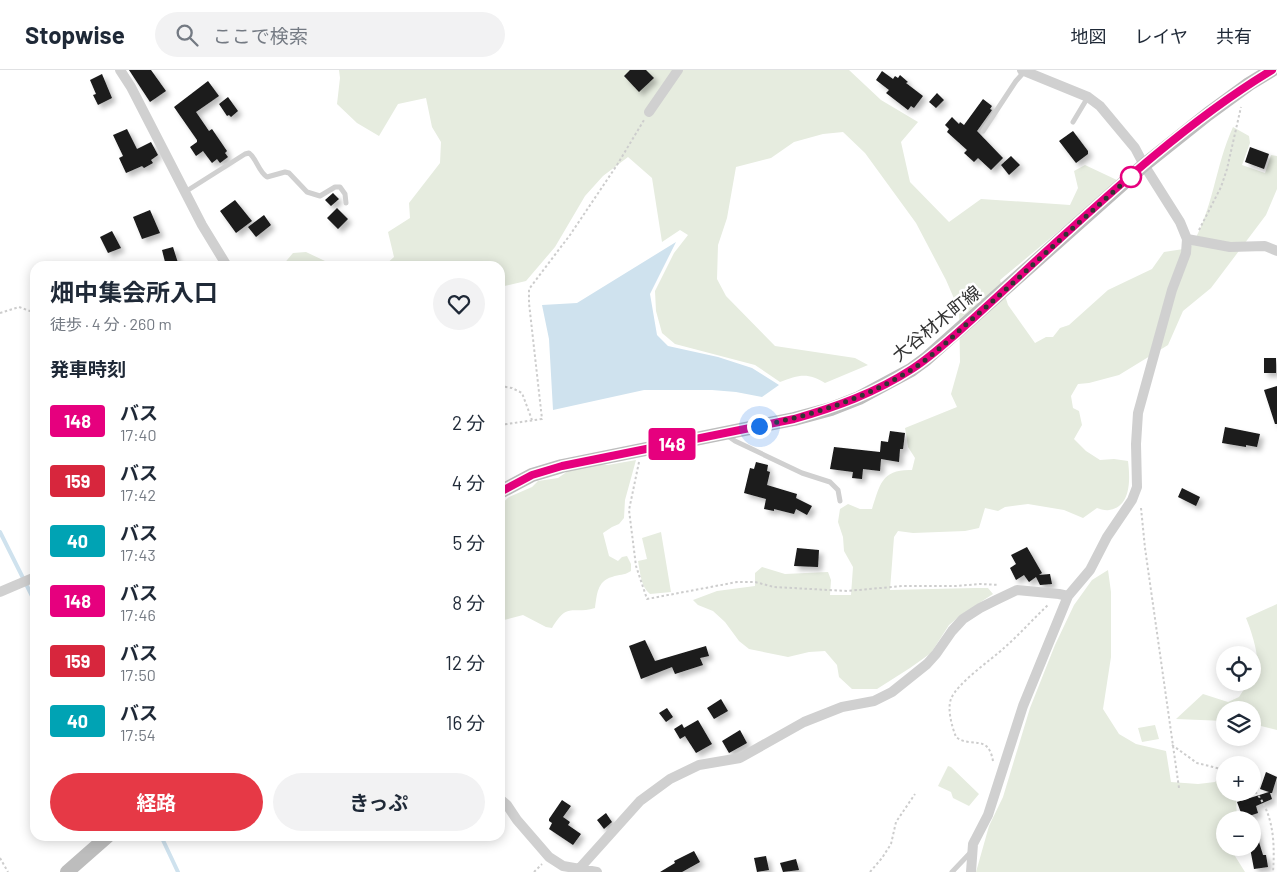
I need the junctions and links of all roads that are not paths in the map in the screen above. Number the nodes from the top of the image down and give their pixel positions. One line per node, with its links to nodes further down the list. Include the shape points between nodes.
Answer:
1 (120, 70): 12 (street)
2 (678, 70): 8 (street)
3 (1253, 70): 6 (street)
4 (1272, 70): 6 (main road, 大谷材木町線)
5 (1023, 71): 7 (street); 10 (lane)
6 (1249, 84): 11 (main road, 大谷材木町線)
7 (1088, 97): 9 (lane); 11 (street, via 1100,106 1135,148)
8 (649, 112)
9 (1073, 122)
10 (983, 131)
11 (1144, 165): 14 (street); 17 (main road, 大谷材木町線, via 981,312 911,370 859,398 831,408)
12 (185, 192): 13 (lane, via 249,153 263,175 292,174 307,192 320,196 340,187); 16 (street)
13 (346, 203)
14 (1190, 239): 15 (street, via 1230,247 1265,246); 22 (street, via 1172,290 1138,413 1137,487 1090,570)
15 (1277, 251)
16 (224, 261)
17 (725, 433): 18 (main road, 大谷材木町線, via 562,466 532,475); 19 (lane, via 793,469 830,482 838,490)
18 (505, 489)
19 (840, 501)
20 (30, 579): 21 (street)
21 (0, 592)
22 (1064, 595): 25 (street, via 1023,706 988,815); 26 (street, via 1017,590 963,619 927,664 892,692 874,701 842,707 804,722 740,758 699,765 670,779 640,802)
23 (505, 803): 26 (street, via 549,857)
24 (102, 841): 27 (main road)
25 (971, 852): 29 (lane); 30 (street)
26 (578, 870): 28 (street)
27 (67, 872)
28 (597, 872)
29 (952, 872)
30 (971, 872)

